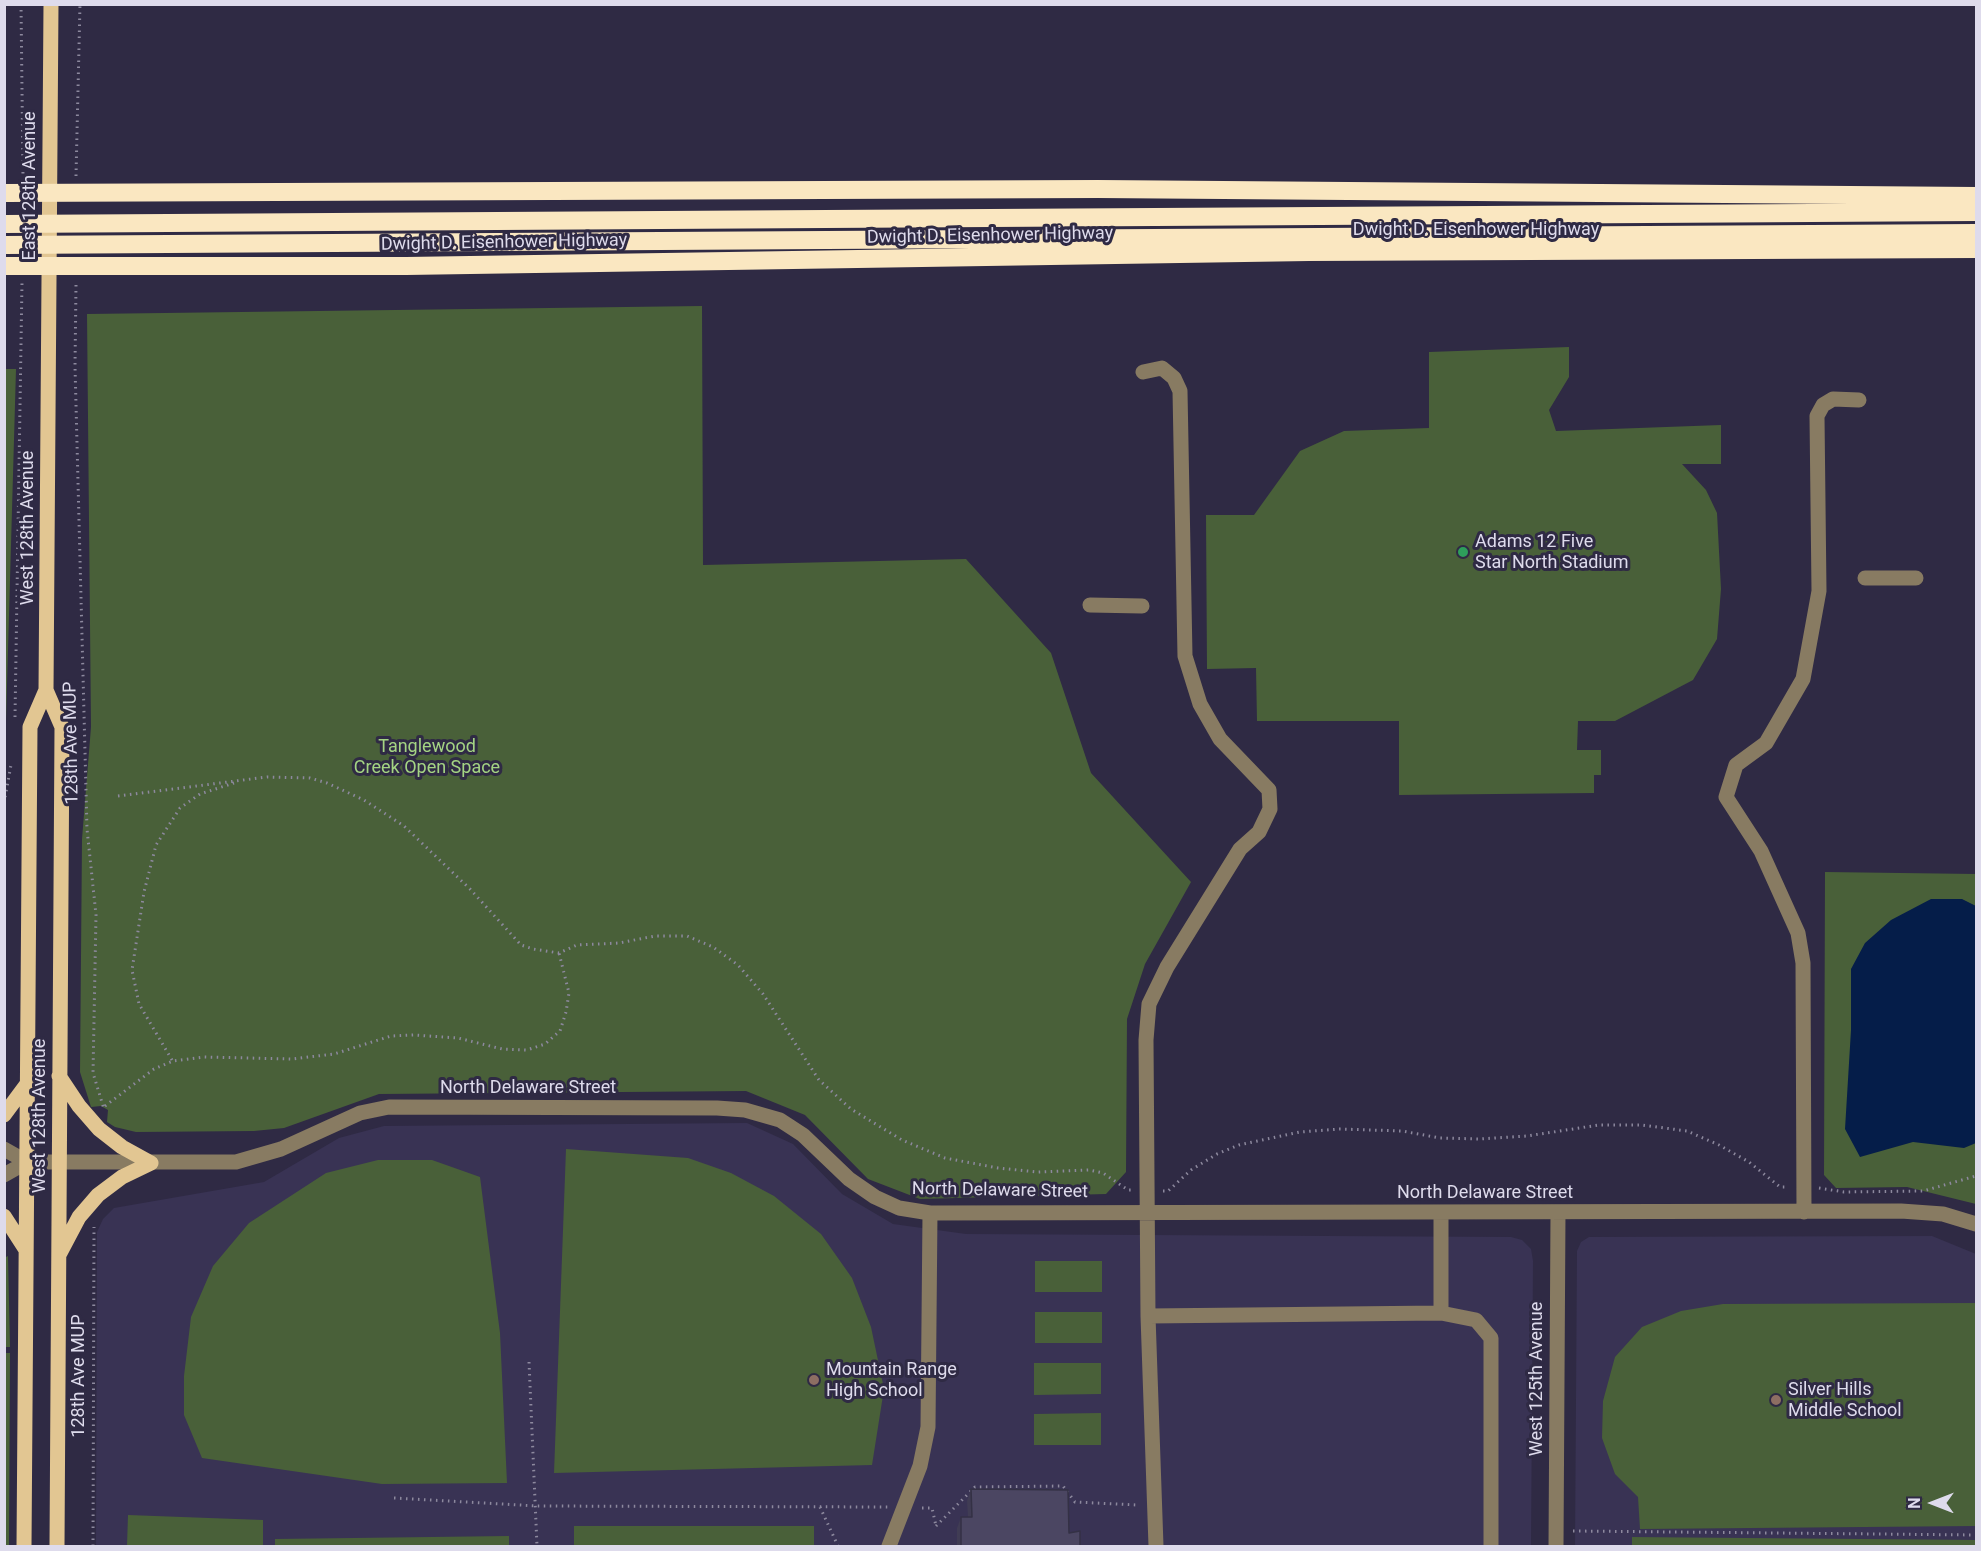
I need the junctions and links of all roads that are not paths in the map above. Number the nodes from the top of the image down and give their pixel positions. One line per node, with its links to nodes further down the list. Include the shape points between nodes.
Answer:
1 (51, 4): 10 (main road, East 128th Avenue)
2 (4, 193): 3 (highway, Dwight D. Eisenhower Highway, via 1098,189)
3 (1977, 196)
4 (1977, 212): 5 (highway)
5 (4, 224)
6 (1977, 233): 7 (highway)
7 (4, 245)
8 (1977, 249): 9 (highway, Dwight D. Eisenhower Highway, via 1309,252 406,266)
9 (4, 266)
10 (49, 367): 17 (main road, West 128th Avenue)
11 (1143, 372): 26 (street, via 1162,368 1174,378 1180,391 1185,656 1200,704 1220,739 1269,790 1270,809 1259,832 1240,849 1167,967 1149,1004)
12 (1859, 400): 29 (street, via 1833,399 1823,405 1817,416 1819,591 1803,679 1766,742 1736,765 1726,797 1761,851 1798,933 1803,963)
13 (1865, 578): 14 (street)
14 (1916, 578)
15 (1090, 605): 16 (street)
16 (1142, 606)
17 (46, 690): 18 (main road, West 128th Avenue, via 62,727); 19 (main road, West 128th Avenue, via 30,727)
18 (59, 1076): 23 (main road, West 128th Avenue); 24 (main road, via 99,1129)
19 (27, 1084): 20 (main road); 22 (main road, West 128th Avenue)
20 (4, 1115)
21 (4, 1149): 22 (street, North Delaware Street)
22 (27, 1162): 23 (street, North Delaware Street); 25 (street, North Delaware Street); 33 (main road, West 128th Avenue)
23 (59, 1162): 24 (street, North Delaware Street); 34 (main road, West 128th Avenue)
24 (151, 1163): 30 (street, North Delaware Street, via 222,1163 252,1158 360,1113 389,1107 731,1109 780,1120 875,1197 900,1208); 34 (main road, via 122,1177 98,1195 79,1216)
25 (4, 1175)
26 (1149, 1212): 27 (street, North Delaware Street); 30 (street, North Delaware Street); 36 (street)
27 (1441, 1212): 28 (street, North Delaware Street); 35 (street)
28 (1558, 1212): 29 (street, North Delaware Street); 42 (street, West 125th Avenue)
29 (1804, 1212): 32 (street, North Delaware Street, via 1943,1214)
30 (930, 1213): 39 (street, via 928,1427 920,1466)
31 (4, 1216): 33 (main road)
32 (1977, 1224)
33 (26, 1250): 37 (main road, West 128th Avenue)
34 (58, 1256): 38 (main road, West 128th Avenue)
35 (1441, 1313): 36 (street); 41 (street, via 1476,1320 1491,1338)
36 (1148, 1316): 40 (street)
37 (24, 1546)
38 (57, 1546)
39 (890, 1546)
40 (1156, 1546)
41 (1491, 1546)
42 (1556, 1546)

